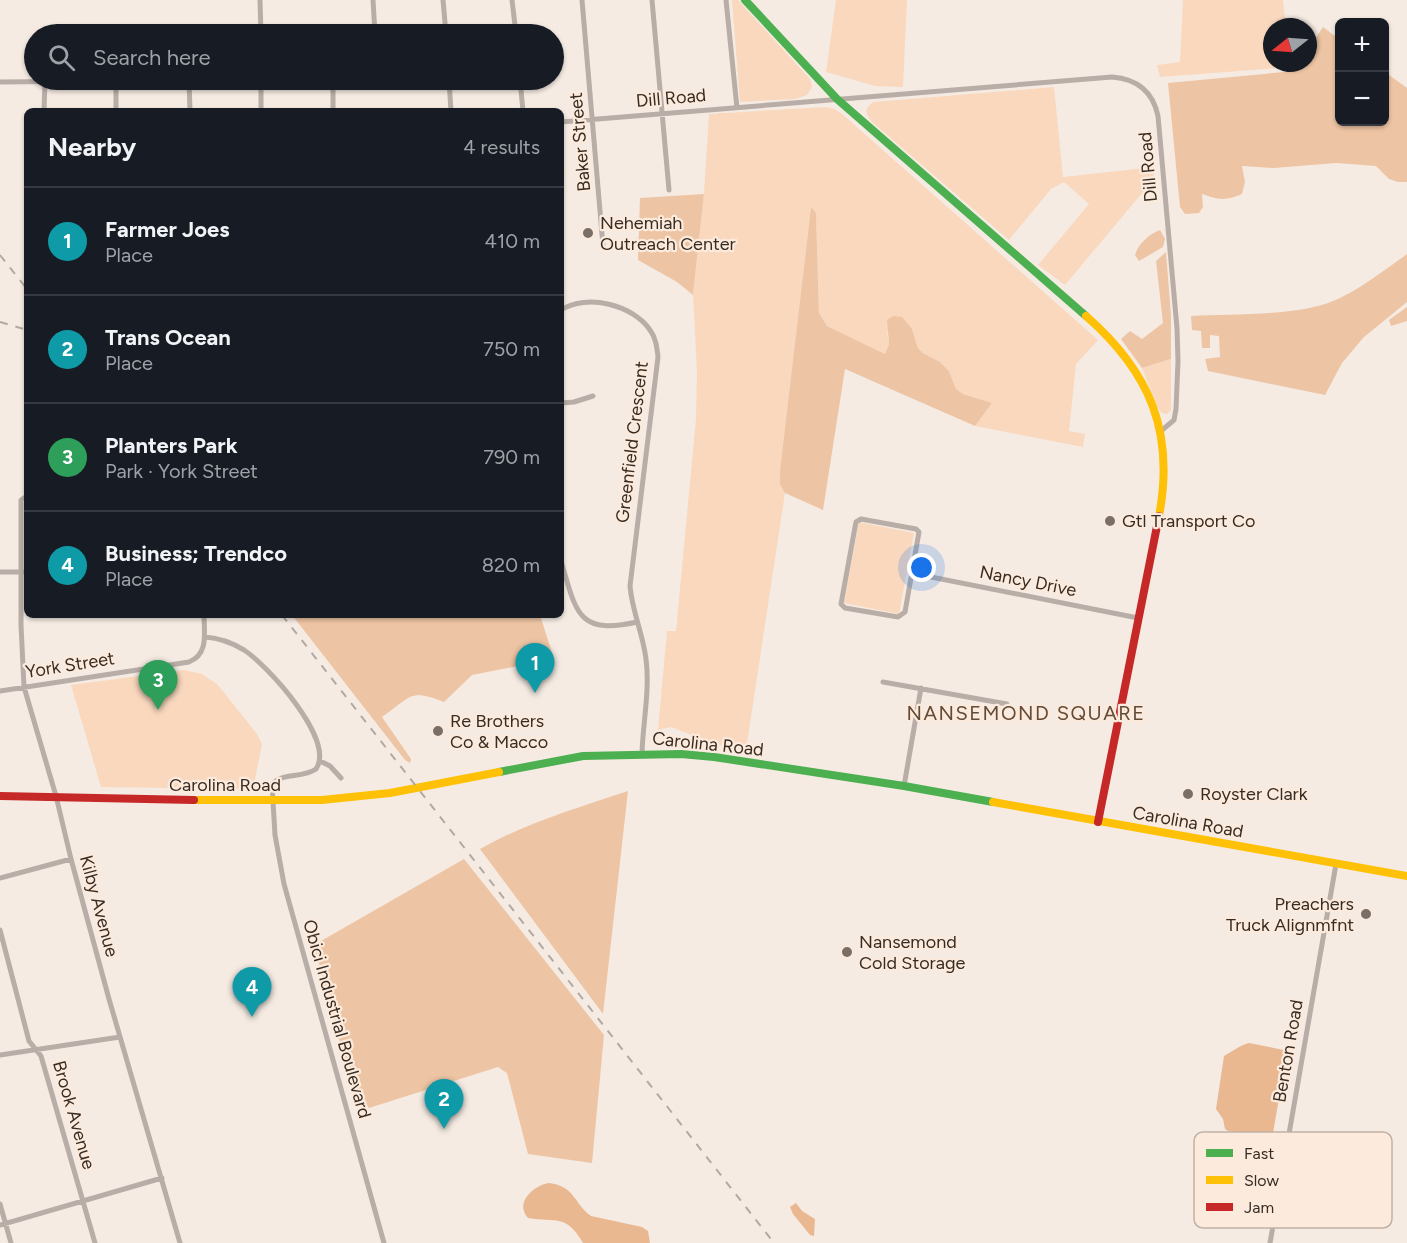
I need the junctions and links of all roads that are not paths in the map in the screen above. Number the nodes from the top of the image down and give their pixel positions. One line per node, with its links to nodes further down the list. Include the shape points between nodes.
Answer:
1 (260, 0): 9 (street)
2 (373, 0): 10 (street)
3 (443, 0): 11 (street)
4 (512, 0): 12 (street)
5 (582, 0): 32 (street, Baker Street)
6 (651, 0): 31 (street)
7 (726, 0): 30 (street)
8 (745, 0): 22 (main road)
9 (261, 24)
10 (374, 24)
11 (445, 24)
12 (515, 24)
13 (24, 81): 14 (street)
14 (0, 82)
15 (45, 90): 23 (street)
16 (116, 90): 24 (street)
17 (189, 90): 25 (street)
18 (261, 90): 26 (street)
19 (333, 90): 27 (street)
20 (450, 90): 28 (street)
21 (521, 90): 29 (street)
22 (837, 99): 30 (street, Dill Road); 39 (main road, via 1110,337 1143,382); 39 (street, Dill Road, via 1112,77 1145,88 1158,116 1177,328 1176,409 1171,424)
23 (44, 108)
24 (116, 108)
25 (189, 108)
26 (261, 108)
27 (333, 108)
28 (451, 108)
29 (523, 108)
30 (737, 108): 31 (street, Dill Road)
31 (663, 114): 32 (street, Dill Road); 34 (street)
32 (593, 120): 33 (street, Dill Road); 35 (street, Baker Street)
33 (564, 122)
34 (669, 190)
35 (603, 246)
36 (564, 308): 47 (street, Greenfield Crescent, via 589,302 621,309 645,324 658,349 631,573 631,599)
37 (593, 396): 38 (street)
38 (564, 403)
39 (1161, 432): 46 (main road, via 1164,489)
40 (24, 497): 43 (street, Kilby Avenue)
41 (564, 570): 47 (street, via 575,605 587,620 609,627)
42 (0, 572): 43 (street)
43 (24, 572): 50 (street, Kilby Avenue)
44 (911, 573): 44 (street, via 919,532 858,520 841,604 845,608 898,617 904,612); 46 (street, Nancy Drive)
45 (204, 618): 48 (street)
46 (1138, 618): 61 (main road)
47 (637, 622): 54 (street, Greenfield Crescent, via 648,674)
48 (205, 637): 50 (street, York Street, via 202,651 194,660); 55 (street, via 231,642 276,678 309,725)
49 (883, 682): 51 (street)
50 (24, 687): 52 (street, York Street); 59 (street, Kilby Avenue)
51 (921, 688): 53 (street); 57 (street)
52 (0, 691)
53 (1007, 704)
54 (642, 753): 57 (main road, Carolina Road, via 714,757); 60 (main road, Carolina Road, via 567,759 390,794)
55 (320, 761): 56 (street); 60 (street, via 310,773 275,781)
56 (341, 778)
57 (904, 786): 61 (main road, Carolina Road)
58 (0, 796): 59 (main road, Carolina Road)
59 (56, 796): 60 (main road, Carolina Road); 62 (street, Kilby Avenue)
60 (273, 800): 79 (street, Obici Industrial Boulevard, via 284,884)
61 (1098, 822): 63 (main road, Carolina Road)
62 (71, 860): 65 (street); 67 (street, Kilby Avenue)
63 (1336, 864): 64 (main road, Carolina Road); 70 (street, Benton Road)
64 (1407, 876)
65 (0, 878)
66 (0, 930): 68 (street, Brook Avenue, via 29,1041)
67 (120, 1037): 68 (street); 71 (street, Kilby Avenue)
68 (35, 1050): 69 (street); 72 (street, Brook Avenue, via 41,1056)
69 (0, 1055)
70 (1289, 1132)
71 (162, 1178): 72 (street); 78 (street, Kilby Avenue)
72 (83, 1201): 74 (street); 77 (street, Brook Avenue)
73 (0, 1204): 74 (street)
74 (3, 1224): 76 (street)
75 (1273, 1228): 80 (street, Benton Road)
76 (11, 1243)
77 (95, 1243)
78 (180, 1243)
79 (384, 1243)
80 (1270, 1243)

